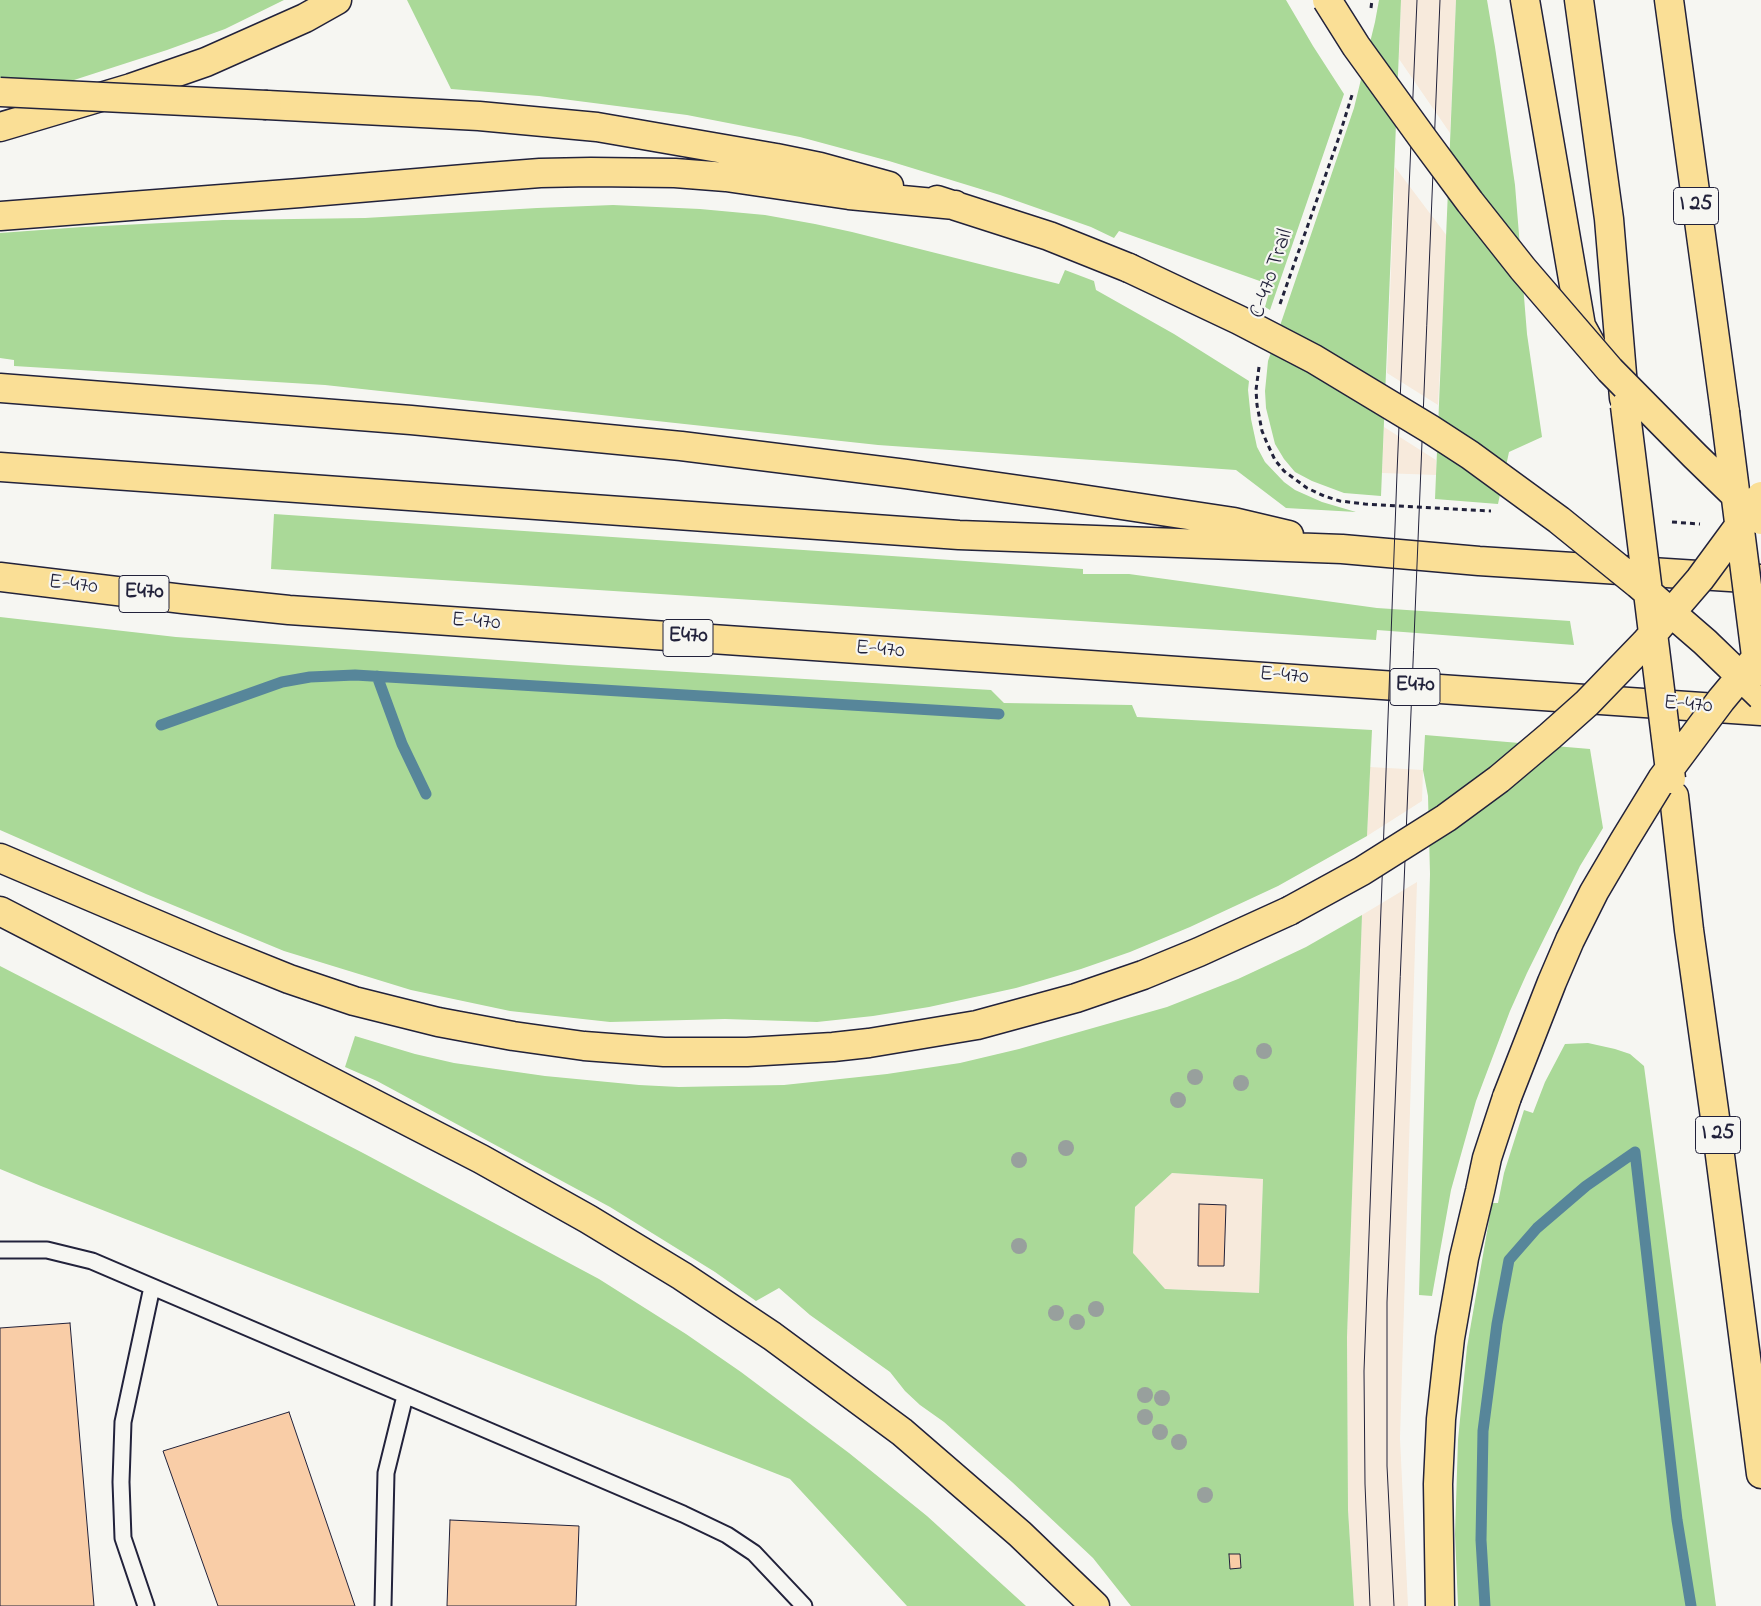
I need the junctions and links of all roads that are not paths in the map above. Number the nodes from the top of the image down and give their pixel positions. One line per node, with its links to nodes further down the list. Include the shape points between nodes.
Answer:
1 (337, 0): 7 (highway, via 305,18 198,65)
2 (1327, 0): 14 (highway, bridge, via 1412,124 1523,269 1610,370)
3 (1525, 0): 11 (highway, via 1581,326)
4 (1579, 0): 11 (highway, I 25, via 1609,219)
5 (1669, 0): 19 (highway, I 25, bridge)
6 (0, 92): 8 (highway, bridge, via 479,116 597,127 794,161)
7 (0, 126)
8 (955, 205): 9 (highway, via 850,195 726,177 591,172); 19 (highway, bridge, via 1041,233 1129,268 1292,347 1372,393 1470,455 1559,520 1705,642)
9 (0, 216)
10 (7, 389): 15 (highway, via 504,428 788,459 1198,516)
11 (1625, 406): 26 (highway, I 25, bridge, via 1689,930)
12 (0, 467): 15 (highway, via 959,535)
13 (1761, 496): 21 (highway, bridge, via 1700,579 1646,644 1544,742 1446,818 1333,888 1199,952 1068,1001 985,1023 869,1043 747,1052 664,1052 512,1036 354,1001 289,979)
14 (1761, 520)
15 (1342, 549): 17 (highway)
16 (0, 577): 20 (highway, E-470 / E470, via 299,610)
17 (1761, 579)
18 (1761, 652): 31 (highway, bridge, via 1662,779 1597,886 1570,940 1507,1096 1480,1191 1450,1338 1438,1484)
19 (1761, 695)
20 (1761, 711)
21 (0, 858)
22 (0, 911): 30 (highway, via 487,1163 682,1276 772,1336 902,1432 1014,1528)
23 (0, 1250): 24 (lane, via 47,1250 92,1262)
24 (152, 1287): 25 (lane); 27 (lane, via 123,1422 121,1482 123,1538)
25 (405, 1396): 28 (lane, via 386,1473); 29 (lane, via 727,1535 754,1553)
26 (1761, 1474)
27 (146, 1606)
28 (383, 1606)
29 (804, 1606)
30 (1095, 1606)
31 (1440, 1606)

